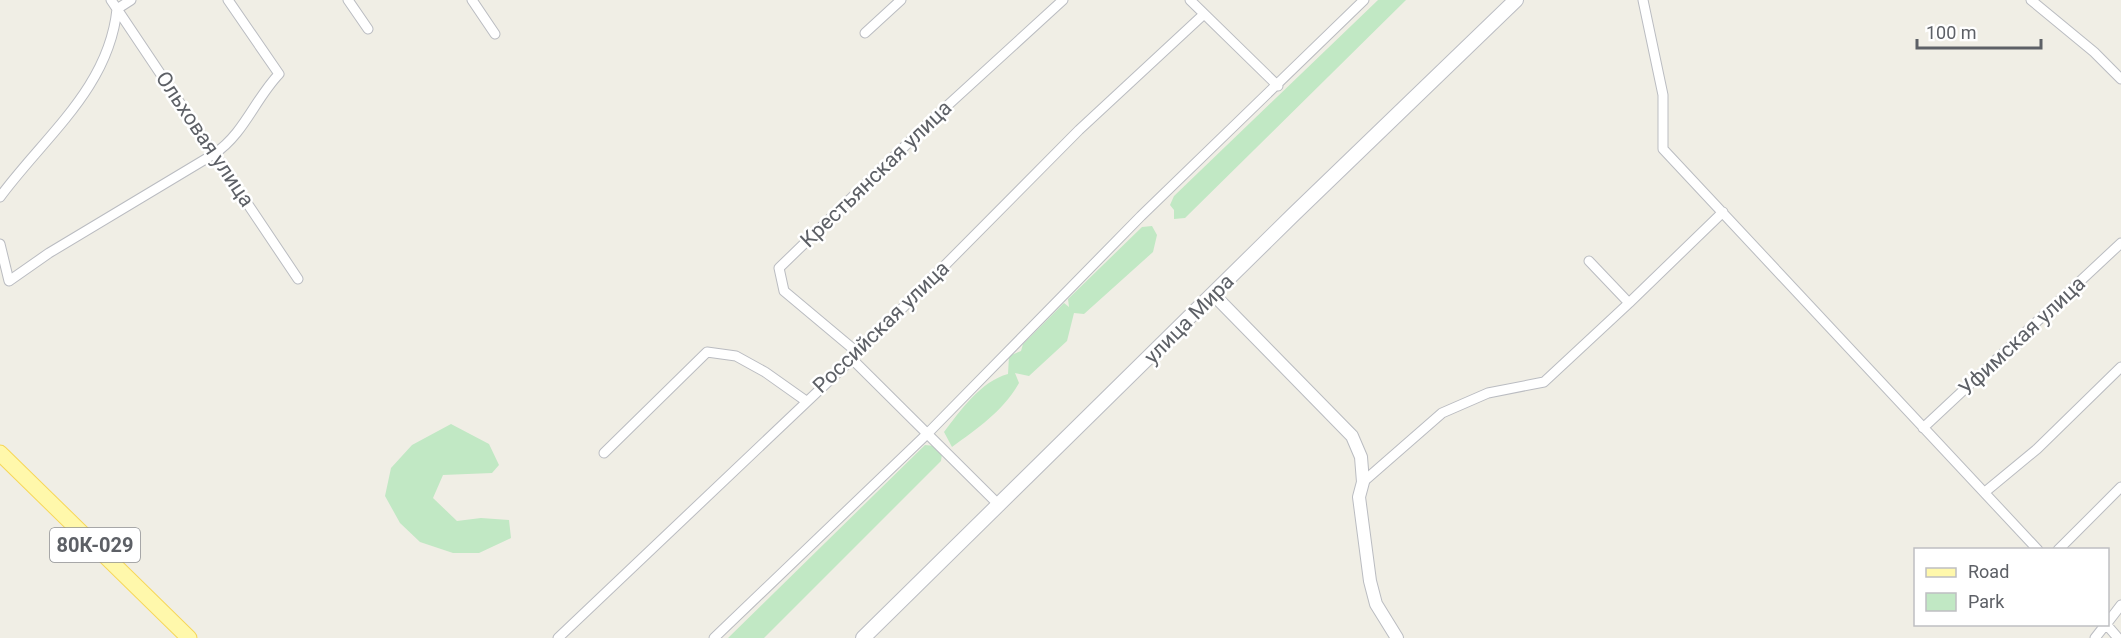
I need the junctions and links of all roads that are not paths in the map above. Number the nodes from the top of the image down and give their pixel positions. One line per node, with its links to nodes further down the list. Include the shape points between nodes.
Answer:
1 (111, 0): 13 (street, Ольховая улица)
2 (130, 0): 13 (street)
3 (228, 0): 20 (street, via 279,74 237,135)
4 (348, 0): 15 (street)
5 (472, 0): 17 (street)
6 (901, 0): 16 (street)
7 (1063, 0): 29 (street, Крестьянская улица, via 779,268 784,291)
8 (1190, 0): 14 (street)
9 (1364, 0): 19 (street)
10 (1516, 0): 27 (main road, улица Мира)
11 (1643, 0): 22 (street, via 1663,95 1663,149)
12 (2031, 0): 18 (street)
13 (117, 9): 20 (street, Ольховая улица); 21 (street, via 115,31 89,87 61,127)
14 (1203, 15): 19 (street); 29 (street, Российская улица, via 1079,130)
15 (368, 29)
16 (865, 33)
17 (495, 34)
18 (2121, 79)
19 (1278, 86): 33 (street, via 1141,216)
20 (214, 154): 24 (street, via 9,281); 26 (street, Ольховая улица)
21 (0, 196)
22 (1723, 212): 28 (street); 32 (street)
23 (2121, 243): 32 (street, Уфимская улица)
24 (0, 244)
25 (1589, 261): 28 (street)
26 (298, 279)
27 (1214, 294): 36 (street, via 1352,436 1361,457); 39 (main road, улица Мира)
28 (1629, 303): 36 (street, via 1544,382 1488,393 1442,413)
29 (855, 356): 31 (street, Российская улица); 33 (street)
30 (2121, 367): 38 (street, via 2037,449)
31 (806, 401): 35 (street, via 736,356 707,352); 47 (street, Российская улица)
32 (1923, 428): 38 (street)
33 (928, 433): 39 (street); 48 (street)
34 (0, 453): 46 (main road, 80К-029)
35 (604, 453)
36 (1363, 482): 50 (street, via 1359,496 1370,581 1376,604)
37 (2121, 487): 41 (street)
38 (1985, 492): 40 (street)
39 (1000, 506): 49 (main road, улица Мира)
40 (2037, 548)
41 (2059, 548)
42 (2121, 605): 43 (street)
43 (2109, 621)
44 (2104, 626): 51 (street)
45 (2108, 626): 52 (street)
46 (189, 638)
47 (558, 638)
48 (714, 638)
49 (863, 638)
50 (1397, 638)
51 (2094, 638)
52 (2118, 638)

